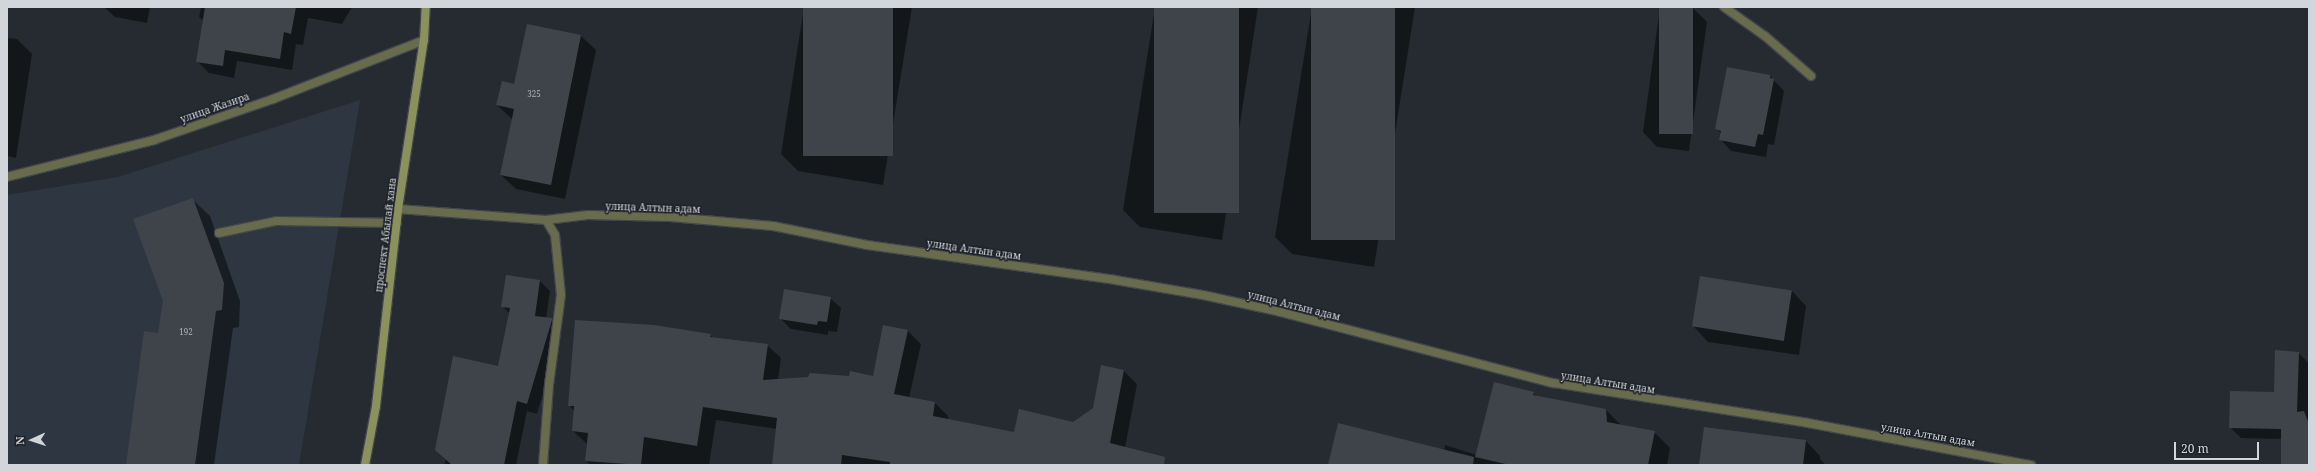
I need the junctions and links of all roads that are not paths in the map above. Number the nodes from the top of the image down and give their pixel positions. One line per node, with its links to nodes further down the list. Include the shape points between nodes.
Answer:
1 (426, 7): 3 (main road, проспект Абылай хана)
2 (1724, 7): 4 (street, via 1765,36)
3 (424, 40): 5 (street, улица Жазира, via 273,99 154,140); 6 (main road, проспект Абылай хана)
4 (1812, 76)
5 (7, 177)
6 (398, 209): 7 (street, улица Алтын адам); 8 (main road, проспект Абылай хана)
7 (546, 220): 11 (street, via 555,235 561,295); 12 (street, улица Алтын адам, via 588,215 773,226 867,245 1122,281 1280,312 1553,384 1808,423)
8 (397, 223): 9 (street, via 276,221); 10 (main road, проспект Абылай хана, via 376,406)
9 (220, 233)
10 (365, 465)
11 (543, 465)
12 (2031, 465)

